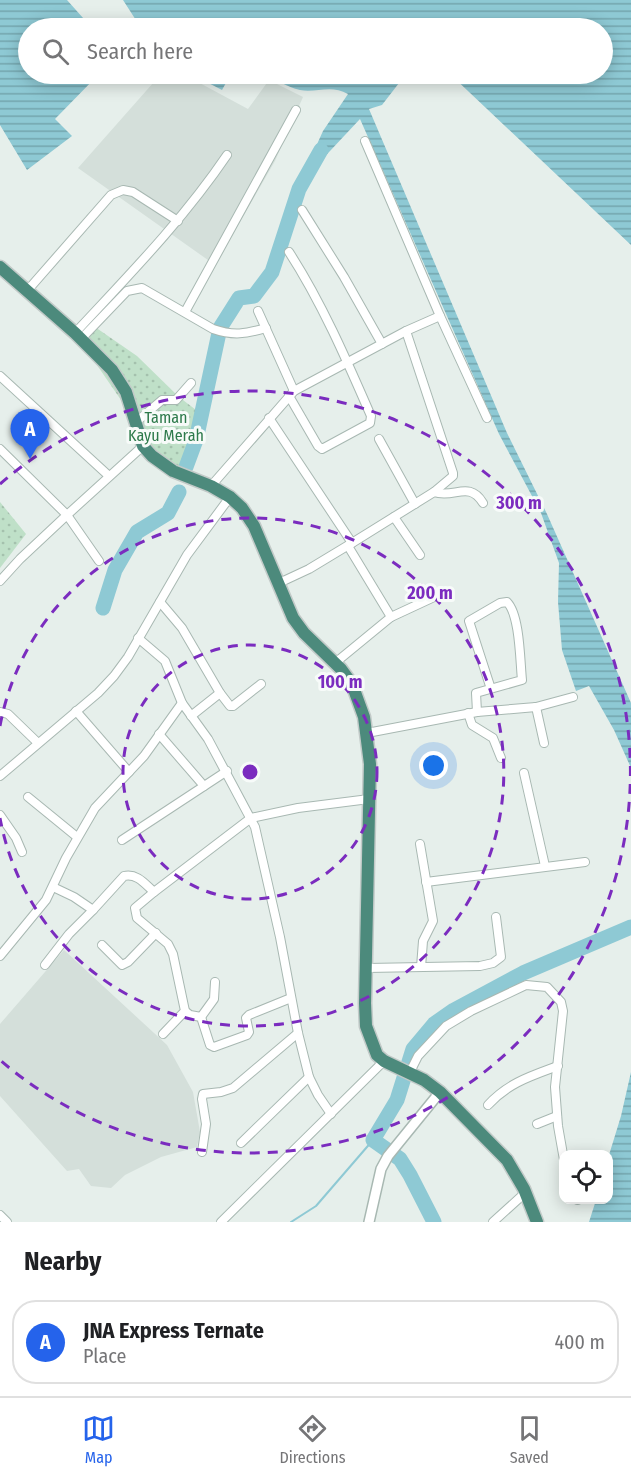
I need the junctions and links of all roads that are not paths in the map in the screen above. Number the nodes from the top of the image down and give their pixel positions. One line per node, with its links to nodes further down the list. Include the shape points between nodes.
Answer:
1 (296, 110): 10 (street)
2 (365, 141): 11 (street)
3 (227, 155): 5 (street)
4 (302, 210): 15 (street)
5 (178, 221): 8 (street, via 133,192 123,190 111,195); 14 (street)
6 (289, 252): 16 (street)
7 (0, 267): 8 (highway)
8 (27, 291): 14 (highway)
9 (258, 311): 12 (street)
10 (185, 312): 12 (street, via 226,334 241,335); 14 (street, via 142,288 135,288)
11 (441, 316): 13 (street); 21 (street)
12 (266, 328): 19 (street)
13 (406, 332): 15 (street); 28 (street, via 453,473)
14 (78, 336): 22 (highway, via 112,370 126,392)
15 (382, 344): 16 (street)
16 (347, 362): 19 (street); 19 (street, via 371,416 370,423 322,450)
17 (0, 376): 26 (street)
18 (191, 383): 22 (street, via 176,400 162,400)
19 (292, 394): 20 (street)
20 (269, 418): 27 (street); 34 (street)
21 (487, 418)
22 (135, 423): 24 (highway)
23 (379, 439): 31 (street)
24 (143, 446): 26 (street); 27 (highway, via 160,464)
25 (0, 449): 32 (street)
26 (109, 476): 32 (street)
27 (211, 486): 29 (highway)
28 (434, 492): 30 (street, via 445,495 471,491); 31 (street)
29 (230, 497): 38 (highway, via 254,526); 40 (street, via 187,555)
30 (483, 503)
31 (415, 504): 33 (street)
32 (67, 515): 36 (street); 37 (street)
33 (394, 517): 34 (street); 35 (street)
34 (350, 544): 38 (street); 41 (street)
35 (420, 555)
36 (99, 561)
37 (0, 581)
38 (279, 583): 43 (highway, via 293,618)
39 (434, 597): 41 (street)
40 (159, 602): 42 (street); 46 (street, via 182,628)
41 (391, 617): 43 (street)
42 (138, 638): 48 (street, via 165,661); 50 (street, via 114,676)
43 (335, 663): 55 (highway, via 352,684)
44 (261, 684): 46 (street, via 233,706)
45 (491, 689): 45 (street, via 522,680 515,617 507,602 469,621); 52 (street, via 476,693)
46 (220, 693): 54 (street)
47 (573, 697): 49 (street)
48 (182, 703): 54 (street); 56 (street)
49 (536, 706): 52 (street); 58 (street)
50 (76, 711): 57 (street); 61 (street)
51 (0, 712): 57 (street, via 8,714)
52 (477, 712): 53 (street)
53 (468, 713): 55 (street); 59 (street, via 472,726 493,738)
54 (191, 716): 60 (street)
55 (367, 733): 66 (highway)
56 (159, 734): 61 (street); 64 (street)
57 (38, 743): 63 (street)
58 (544, 743)
59 (501, 758)
60 (227, 771): 64 (street); 68 (street)
61 (129, 772): 69 (street, via 95,808)
62 (524, 773): 74 (street)
63 (0, 775)
64 (204, 786): 70 (street)
65 (28, 797): 69 (street)
66 (369, 800): 68 (street); 85 (highway)
67 (0, 815): 72 (street)
68 (251, 818): 77 (street); 87 (street)
69 (77, 837): 76 (street)
70 (122, 840)
71 (420, 844): 75 (street)
72 (22, 852)
73 (585, 862): 74 (street)
74 (545, 866): 75 (street)
75 (426, 882): 84 (street, via 433,921 423,941)
76 (53, 887): 78 (street); 82 (street, via 41,908)
77 (154, 892): 78 (street, via 135,876 124,876); 80 (street, via 135,908 135,914)
78 (93, 910): 83 (street)
79 (496, 917): 84 (street, via 501,949 498,960 480,966)
80 (156, 933): 81 (street, via 122,965); 88 (street, via 173,954)
81 (102, 945)
82 (0, 956)
83 (45, 965)
84 (422, 967): 85 (street)
85 (367, 968): 92 (highway, via 366,1026 377,1055)
86 (215, 982): 89 (street, via 214,999)
87 (291, 998): 89 (street, via 249,1015 247,1035 214,1047); 90 (street)
88 (185, 1011): 89 (street); 91 (street)
89 (201, 1017)
90 (298, 1033): 95 (street); 103 (street, via 233,1088 203,1094 206,1124)
91 (162, 1034)
92 (384, 1061): 94 (highway); 98 (street)
93 (558, 1066): 94 (street, via 563,1026 561,1002 547,987 526,986 446,1026); 97 (street, via 510,1085); 99 (street)
94 (405, 1070): 96 (highway)
95 (309, 1077): 98 (street); 101 (street)
96 (440, 1092): 104 (highway, via 507,1160); 108 (street, via 391,1152 376,1180)
97 (488, 1105)
98 (331, 1114): 107 (street)
99 (557, 1116): 100 (street); 102 (street)
100 (537, 1124)
101 (241, 1143)
102 (562, 1150)
103 (202, 1152)
104 (525, 1193): 109 (street); 110 (highway)
105 (0, 1215): 106 (street)
106 (8, 1222)
107 (221, 1222)
108 (369, 1222)
109 (493, 1222)
110 (537, 1222)

